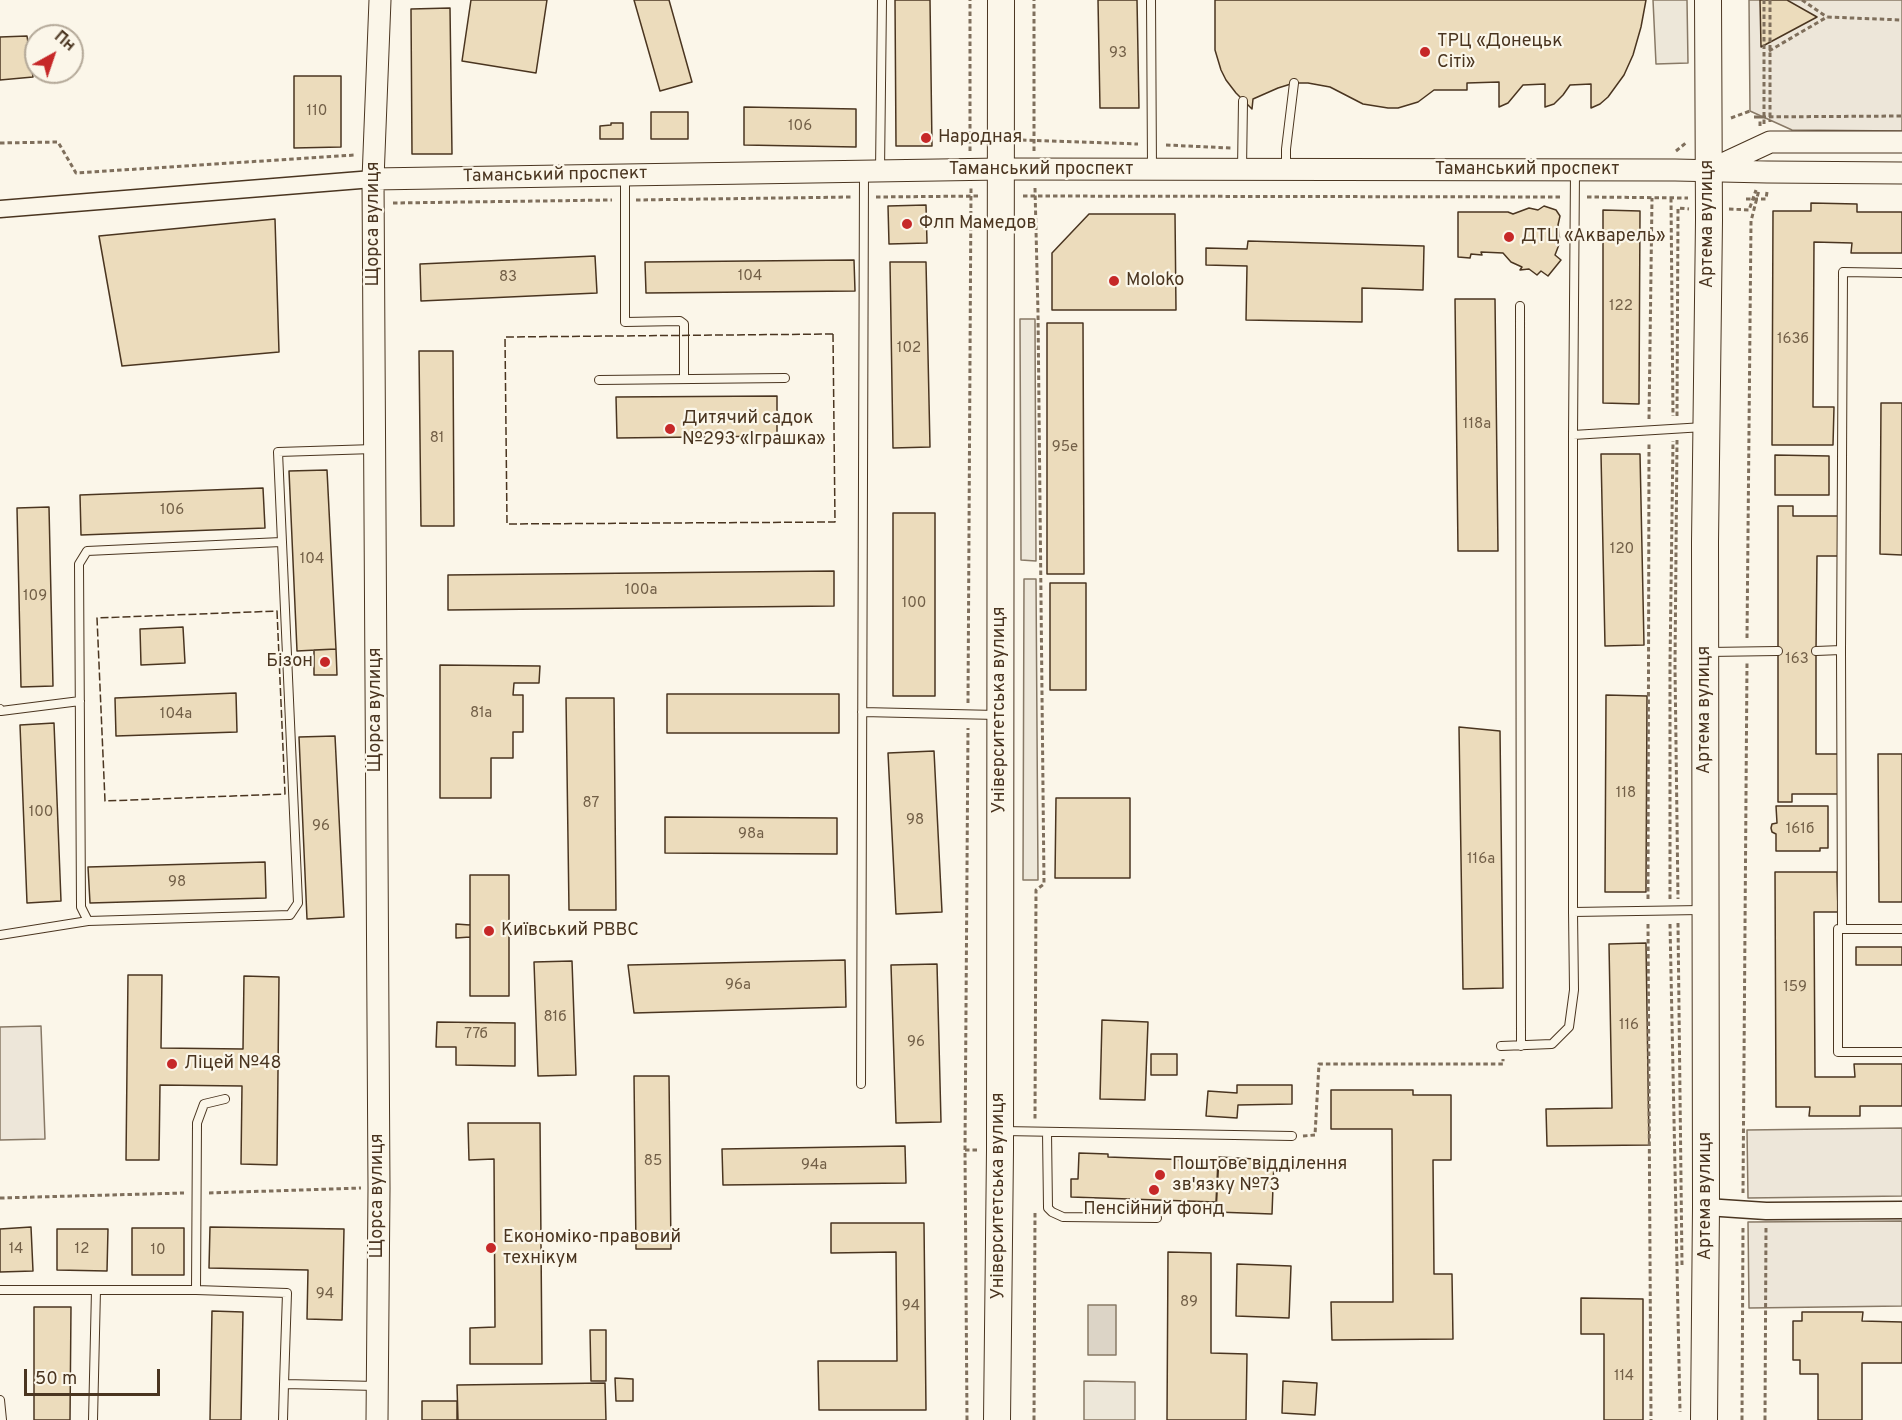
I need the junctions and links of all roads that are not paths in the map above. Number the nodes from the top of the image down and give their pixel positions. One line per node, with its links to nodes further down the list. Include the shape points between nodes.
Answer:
1 (380, 0): 18 (street, Щорса вулиця)
2 (882, 0): 13 (lane)
3 (1001, 0): 9 (main road, Університетська вулиця)
4 (1151, 0): 10 (lane)
5 (1708, 0): 15 (main road, Артема вулиця)
6 (1294, 83): 12 (lane)
7 (1243, 101): 11 (lane)
8 (1902, 142): 15 (street, Таманський проспект, via 1770,142 1767,136)
9 (1001, 169): 10 (street, Таманський проспект); 13 (street, Таманський проспект); 36 (main road, Університетська вулиця)
10 (1152, 170): 11 (street, Таманський проспект)
11 (1242, 170): 12 (street, Таманський проспект)
12 (1286, 170): 14 (street, Таманський проспект)
13 (872, 171): 17 (street, Таманський проспект); 35 (lane)
14 (1575, 171): 15 (street, Таманський проспект); 26 (lane)
15 (1709, 171): 16 (street, Таманський проспект, via 1759,182); 25 (main road, Артема вулиця)
16 (1902, 173)
17 (625, 175): 18 (street, Таманський проспект); 23 (lane, via 625,322 684,324)
18 (373, 179): 19 (street); 27 (street, Щорса вулиця)
19 (0, 209)
20 (1902, 273): 29 (lane, via 1843,272)
21 (1520, 306): 44 (lane)
22 (785, 378): 23 (lane)
23 (684, 379): 24 (lane)
24 (599, 380)
25 (1706, 427): 26 (lane); 32 (main road, Артема вулиця)
26 (1573, 435): 38 (lane)
27 (375, 449): 28 (lane, via 278,452); 58 (street, Щорса вулиця)
28 (281, 542): 33 (lane, via 87,551 79,564); 39 (lane, via 298,903 290,915)
29 (1841, 650): 31 (lane); 40 (lane)
30 (1778, 651): 32 (lane)
31 (1816, 651)
32 (1705, 652): 37 (main road, Артема вулиця)
33 (80, 701): 34 (lane); 39 (lane, via 81,907)
34 (0, 709)
35 (862, 712): 36 (lane); 46 (lane)
36 (1000, 715): 48 (main road, Університетська вулиця)
37 (1706, 910): 38 (lane); 51 (main road, Артема вулиця)
38 (1574, 912): 44 (lane, via 1574,990 1569,1027 1552,1044)
39 (88, 921): 42 (lane)
40 (1842, 929): 41 (lane); 45 (lane, via 1838,929 1838,1052)
41 (1902, 929)
42 (0, 935)
43 (1501, 1046): 44 (lane)
44 (1521, 1046)
45 (1902, 1052)
46 (861, 1084)
47 (225, 1098): 56 (lane, via 204,1104 197,1123)
48 (1000, 1131): 49 (lane); 64 (main road, Університетська вулиця)
49 (1047, 1132): 50 (lane); 53 (lane, via 1048,1208 1052,1212 1063,1217)
50 (1292, 1136)
51 (1706, 1207): 52 (street, via 1766,1211); 65 (main road, Артема вулиця)
52 (1902, 1210)
53 (1157, 1218)
54 (0, 1290): 55 (lane)
55 (96, 1290): 56 (lane); 61 (lane)
56 (196, 1290): 57 (lane, via 287,1293)
57 (284, 1384): 58 (lane); 62 (lane)
58 (378, 1386): 63 (street, Щорса вулиця)
59 (0, 1400): 60 (lane)
60 (2, 1420)
61 (93, 1420)
62 (283, 1420)
63 (377, 1420)
64 (997, 1420)
65 (1704, 1420)

